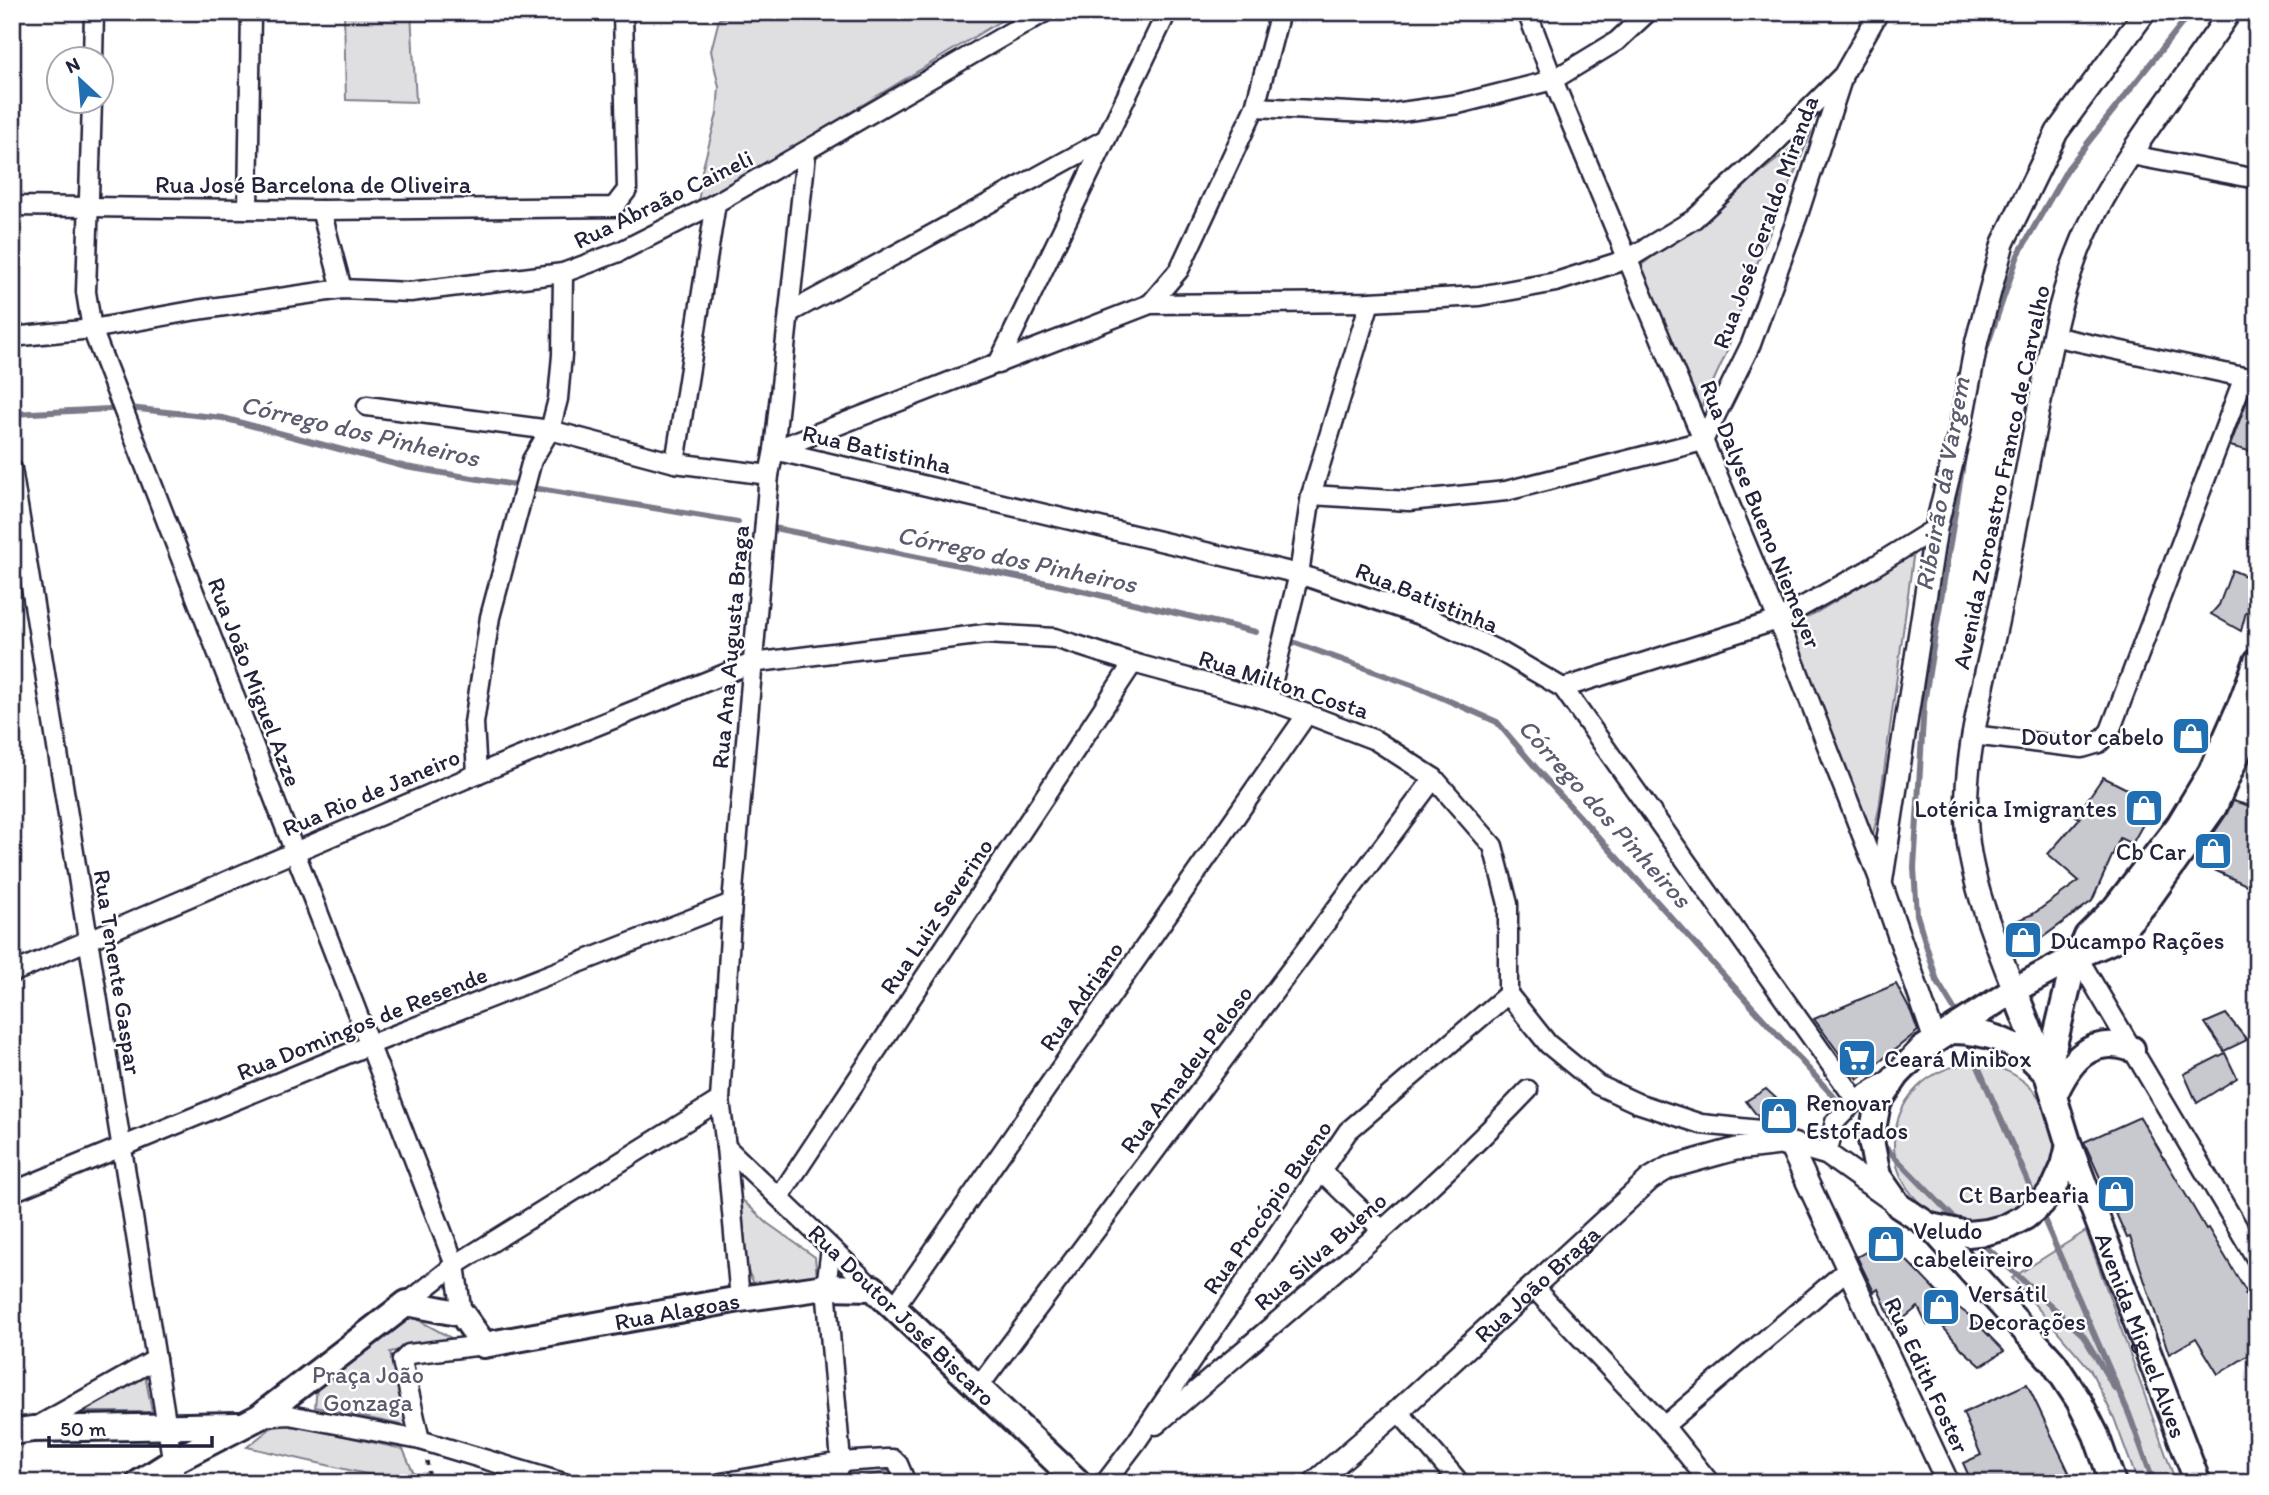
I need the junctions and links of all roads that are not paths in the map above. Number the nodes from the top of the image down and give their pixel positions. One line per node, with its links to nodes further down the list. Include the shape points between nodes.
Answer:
1 (94, 12): 12 (street)
2 (251, 12): 24 (street)
3 (623, 12): 25 (street, Rua José Barcelona de Oliveira, via 627,190 614,207)
4 (1045, 12): 18 (street, Rua Abraão Caineli)
5 (1167, 12): 17 (street)
6 (1280, 12): 15 (street)
7 (1527, 12): 14 (street, Rua Dalyse Bueno Niemeyer)
8 (1648, 12): 14 (street, via 1616,41)
9 (1879, 12): 13 (street)
10 (2145, 12): 45 (street, Avenida Zoroastro Franco de Carvalho, via 2057,132 2003,243)
11 (2231, 12): 19 (street, Avenida Zoroastro Franco de Carvalho)
12 (93, 46)
13 (1843, 75): 26 (street, via 1693,219); 39 (street, Rua José Geraldo Miranda, via 1751,344)
14 (1553, 80): 15 (street, via 1458,104 1387,114); 26 (street, Rua Dalyse Bueno Niemeyer)
15 (1255, 107): 30 (street, via 1179,270)
16 (92, 116): 23 (street, Rua João Miguel Azze)
17 (1106, 139): 31 (street); 35 (street)
18 (806, 154): 21 (street, Rua Abraão Caineli); 31 (street, Rua Ana Augusta Braga)
19 (2131, 155): 20 (street); 33 (street, Avenida Zoroastro Franco de Carvalho, via 2095,213 2076,256)
20 (2257, 179)
21 (716, 204): 27 (street, Rua Abraão Caineli, via 619,252); 41 (street)
22 (12, 206): 23 (street, Rua José Barcelona de Oliveira)
23 (89, 207): 24 (street, Rua José Barcelona de Oliveira); 32 (street, Rua João Miguel Azze, via 86,292)
24 (248, 209): 25 (street, Rua José Barcelona de Oliveira)
25 (321, 210): 28 (street)
26 (1628, 259): 29 (street, via 1556,282 1479,296); 39 (street, Rua Dalyse Bueno Niemeyer)
27 (563, 273): 28 (street, Rua Abraão Caineli, via 410,292); 38 (street, via 558,399)
28 (342, 289): 32 (street, Rua Abraão Caineli)
29 (1370, 302): 30 (street); 44 (street)
30 (1150, 304): 35 (street)
31 (789, 313): 40 (street, Rua Ana Augusta Braga)
32 (92, 329): 34 (street, Rua Abraão Caineli); 58 (street, Rua João Miguel Azze)
33 (2052, 336): 36 (street); 55 (street, Avenida Zoroastro Franco de Carvalho)
34 (12, 337)
35 (998, 364): 40 (street)
36 (2251, 379): 55 (street, via 2110,731 2099,743 2082,748)
37 (367, 406): 38 (street)
38 (547, 434): 41 (street); 56 (street, via 532,460 490,617 474,723)
39 (1703, 442): 44 (street, via 1506,491 1409,501); 47 (street, Rua Dalyse Bueno Niemeyer)
40 (774, 450): 43 (street, Rua Ana Augusta Braga); 46 (street, Rua Batistinha)
41 (676, 463): 43 (street)
42 (12, 469): 61 (street, Rua Tenente Gaspar)
43 (769, 475): 49 (street, Rua Ana Augusta Braga)
44 (1311, 495): 46 (street)
45 (1936, 528): 47 (street); 59 (street, Avenida Zoroastro Franco de Carvalho)
46 (1299, 574): 51 (street, Rua Batistinha, via 1429,618); 52 (street)
47 (1778, 620): 51 (street); 59 (street, Rua Dalyse Bueno Niemeyer)
48 (2257, 661): 62 (main road, via 2211,772 2179,825 2115,908 2087,936)
49 (752, 663): 50 (street, Rua Milton Costa, via 985,634 1055,638); 56 (street, Rua Rio de Janeiro); 60 (street, Rua Ana Augusta Braga)
50 (1133, 663): 52 (street, Rua Milton Costa); 82 (street, Rua Luiz Severino)
51 (1563, 688): 73 (street, Rua Batistinha)
52 (1268, 700): 54 (street, Rua Milton Costa)
53 (2257, 709): 62 (main road, via 2214,807 2147,901 2112,941)
54 (1307, 713): 57 (street, Rua Milton Costa, via 1376,740); 95 (street, Rua Adriano)
55 (1972, 735): 64 (street, Avenida Zoroastro Franco de Carvalho, via 1967,828 1971,855)
56 (477, 774): 58 (street, Rua Rio de Janeiro)
57 (1434, 778): 65 (street, Rua Milton Costa, via 1493,846 1508,904); 99 (street, Rua Amadeu Peloso)
58 (295, 851): 61 (street, Rua Rio de Janeiro); 67 (street, Rua João Miguel Azze)
59 (1881, 884): 66 (street, Rua Dalyse Bueno Niemeyer)
60 (732, 903): 67 (street, Rua Domingos de Resende); 72 (street, Rua Ana Augusta Braga)
61 (88, 940): 63 (street, Rua Rio de Janeiro); 76 (street, Rua Tenente Gaspar)
62 (2077, 956): 64 (main road); 68 (street); 70 (main road)
63 (12, 973)
64 (2014, 990): 66 (main road); 70 (main road, Avenida Miguel Alves)
65 (1508, 995): 74 (street, via 1548,1044 1598,1086 1701,1124 1770,1131); 79 (street, Rua Procópio Bueno, via 1348,1131)
66 (1936, 1040): 69 (main road); 70 (main road, via 1973,1031 2007,1040 2036,1061)
67 (369, 1045): 76 (street, Rua Domingos de Resende); 88 (street, Rua João Miguel Azze)
68 (2132, 1049): 70 (main road, via 2106,1045 2084,1052); 87 (street)
69 (1897, 1075): 73 (street); 83 (main road, via 1878,1102 1871,1140 1878,1176)
70 (2050, 1085): 75 (main road, Avenida Miguel Alves)
71 (1528, 1090): 85 (street, Rua Silva Bueno)
72 (720, 1100): 77 (street, Rua Ana Augusta Braga); 88 (street)
73 (1856, 1100): 78 (street, via 1835,1122)
74 (1789, 1143): 78 (street); 80 (street, Rua Edith Foster); 92 (street, Rua João Braga, via 1736,1149 1668,1168 1650,1179)
75 (2069, 1145): 84 (main road, via 2054,1186 2025,1217 2006,1227 1968,1234); 121 (main road, Avenida Miguel Alves)
76 (122, 1147): 81 (street, Rua Domingos de Resende); 98 (street, Rua Tenente Gaspar)
77 (726, 1147): 82 (street, Rua Doutor José Biscaro); 93 (street, Rua Ana Augusta Braga)
78 (1827, 1154): 80 (street, via 1809,1164); 83 (street)
79 (1320, 1171): 85 (street); 106 (street, Rua Procópio Bueno)
80 (1804, 1175): 89 (street, Rua Edith Foster)
81 (12, 1192)
82 (780, 1196): 86 (street, Rua Doutor José Biscaro)
83 (1899, 1206): 84 (main road)
84 (1930, 1226): 120 (main road, via 2054,1363 2096,1435)
85 (1382, 1230): 106 (street, Rua Silva Bueno)
86 (831, 1248): 90 (street); 91 (street, Rua Doutor José Biscaro)
87 (2257, 1260)
88 (455, 1265): 94 (street); 96 (street)
89 (1848, 1269): 102 (street); 119 (street, Rua Edith Foster)
90 (826, 1287): 91 (main road, Rua Alagoas); 93 (main road, Rua Alagoas); 107 (street)
91 (873, 1288): 95 (main road, Rua Doutor José Biscaro)
92 (1534, 1288): 100 (street, Rua João Braga); 102 (street)
93 (740, 1299): 97 (main road, Rua Alagoas)
94 (407, 1303): 96 (main road); 101 (main road)
95 (895, 1306): 99 (main road, Rua Doutor José Biscaro)
96 (461, 1314): 97 (main road)
97 (484, 1345): 105 (street, Rua Alagoas, via 409,1354 402,1362)
98 (156, 1359): 103 (street, Rua Tenente Gaspar); 104 (street)
99 (978, 1389): 114 (main road, Rua Doutor José Biscaro)
100 (1398, 1411): 116 (street, Rua João Braga); 117 (street)
101 (251, 1421): 103 (main road); 105 (street, via 289,1415); 108 (main road)
102 (1664, 1426): 118 (street)
103 (167, 1427): 104 (main road); 108 (street, Rua Tenente Gaspar)
104 (22, 1430)
105 (420, 1440): 110 (street)
106 (1137, 1441): 115 (street, Rua Procópio Bueno)
107 (842, 1462): 111 (street); 112 (street); 113 (street, via 893,1459)
108 (174, 1472): 109 (main road)
109 (139, 1483)
110 (564, 1483)
111 (722, 1483)
112 (834, 1483)
113 (906, 1483)
114 (1079, 1483)
115 (1105, 1483)
116 (1314, 1483)
117 (1460, 1483)
118 (1710, 1483)
119 (1948, 1483)
120 (2113, 1483)
121 (2198, 1483)

